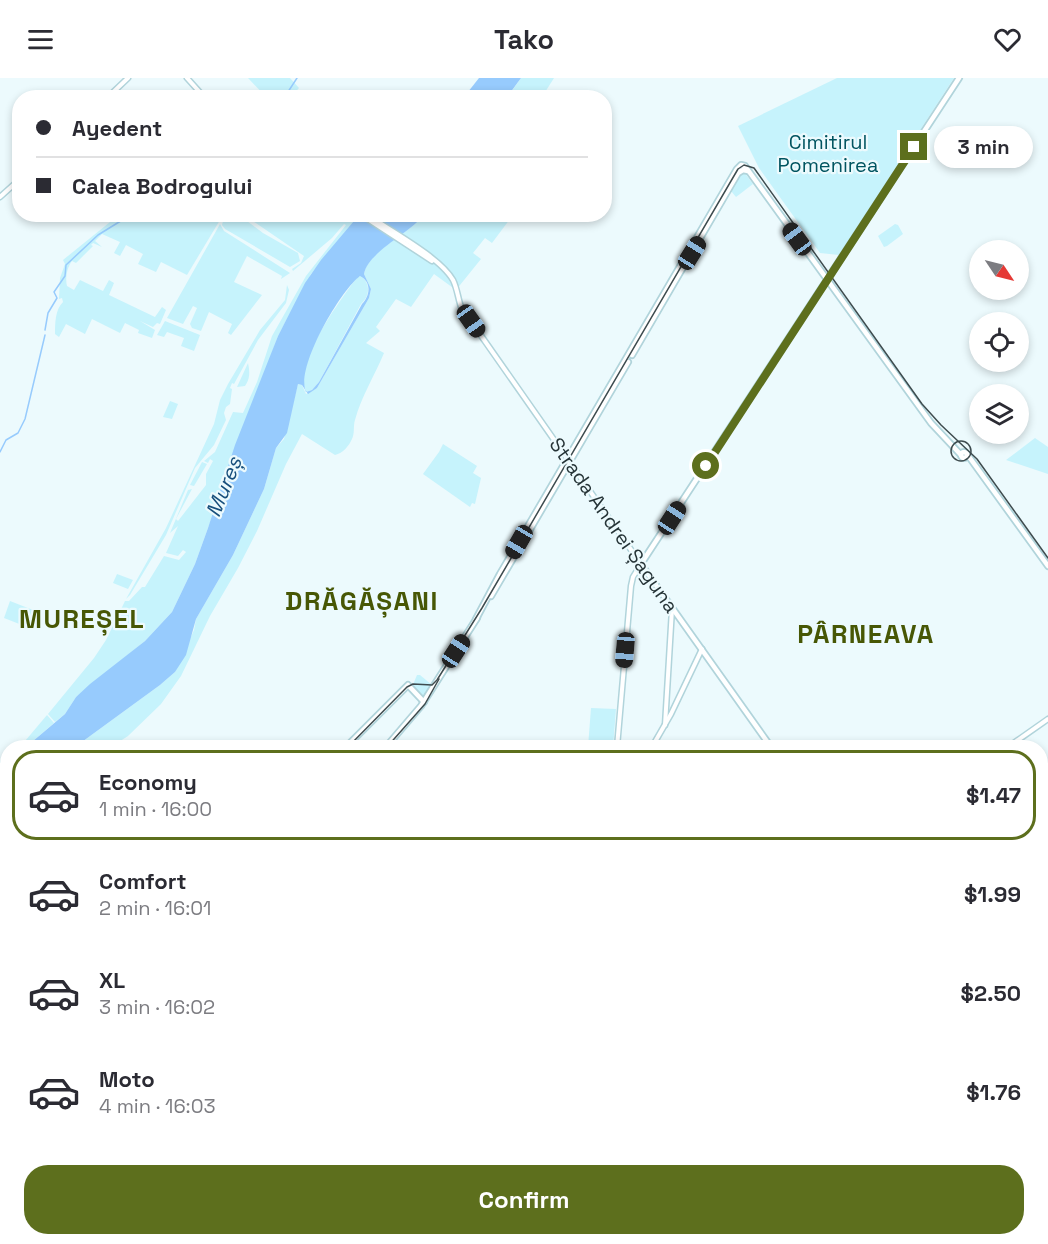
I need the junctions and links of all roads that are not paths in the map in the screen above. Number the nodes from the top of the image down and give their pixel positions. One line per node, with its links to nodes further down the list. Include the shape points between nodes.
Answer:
1 (128, 78): 4 (street)
2 (187, 78): 5 (street)
3 (959, 78): 12 (main road)
4 (115, 90)
5 (198, 90)
6 (748, 171): 12 (main road); 13 (main road, via 738,173); 13 (main road, via 744,166 738,167 730,179)
7 (12, 186): 8 (street)
8 (0, 197)
9 (372, 222): 11 (street)
10 (377, 222): 11 (street)
11 (428, 258): 13 (street, Strada Andrei Șaguna, via 453,280 460,303)
12 (827, 281): 14 (main road); 15 (main road, via 931,423 974,465)
13 (568, 461): 14 (street, Strada Andrei Șaguna); 18 (main road)
14 (641, 564): 16 (main road, Strada Andrei Șaguna); 23 (street, via 631,585)
15 (1048, 566)
16 (672, 608): 17 (main road, Strada Andrei Șaguna); 20 (street)
17 (702, 649): 20 (street); 25 (main road, Strada Andrei Șaguna)
18 (424, 702): 21 (main road, via 408,685); 22 (main road)
19 (1048, 719): 26 (street)
20 (665, 725): 24 (street)
21 (353, 740)
22 (392, 740)
23 (618, 740)
24 (656, 740)
25 (766, 740)
26 (1018, 740)

